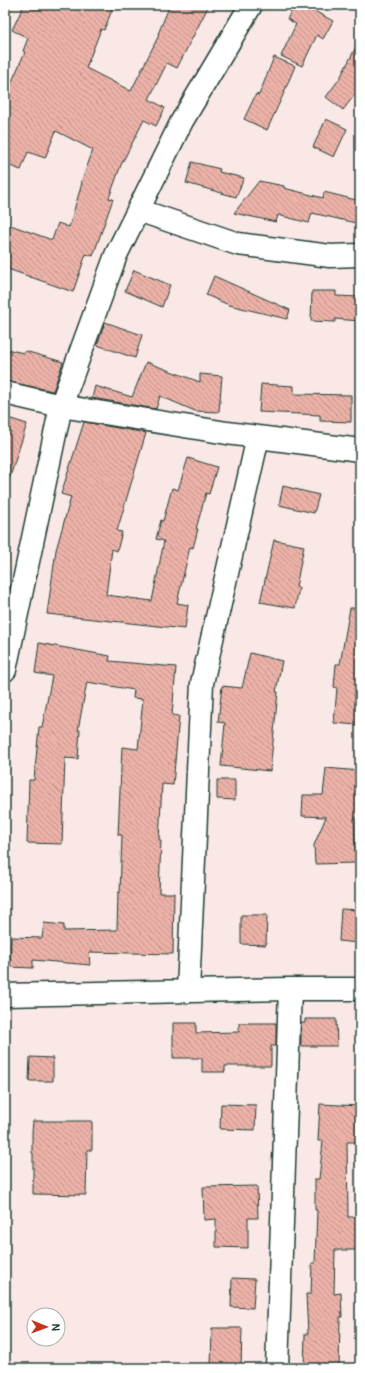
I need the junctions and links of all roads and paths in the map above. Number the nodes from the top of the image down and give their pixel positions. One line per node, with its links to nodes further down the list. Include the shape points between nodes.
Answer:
1 (251, 5): 2 (street, via 182,121)
2 (138, 210): 3 (street, via 238,244 330,256); 5 (street, via 116,255)
3 (360, 255)
4 (5, 393): 5 (street)
5 (61, 406): 6 (street); 8 (street)
6 (258, 437): 7 (street); 11 (street, via 202,683)
7 (360, 450)
8 (5, 670)
9 (290, 989): 10 (street); 11 (street); 13 (street)
10 (360, 989)
11 (188, 991): 12 (street)
12 (5, 995)
13 (277, 1368)

